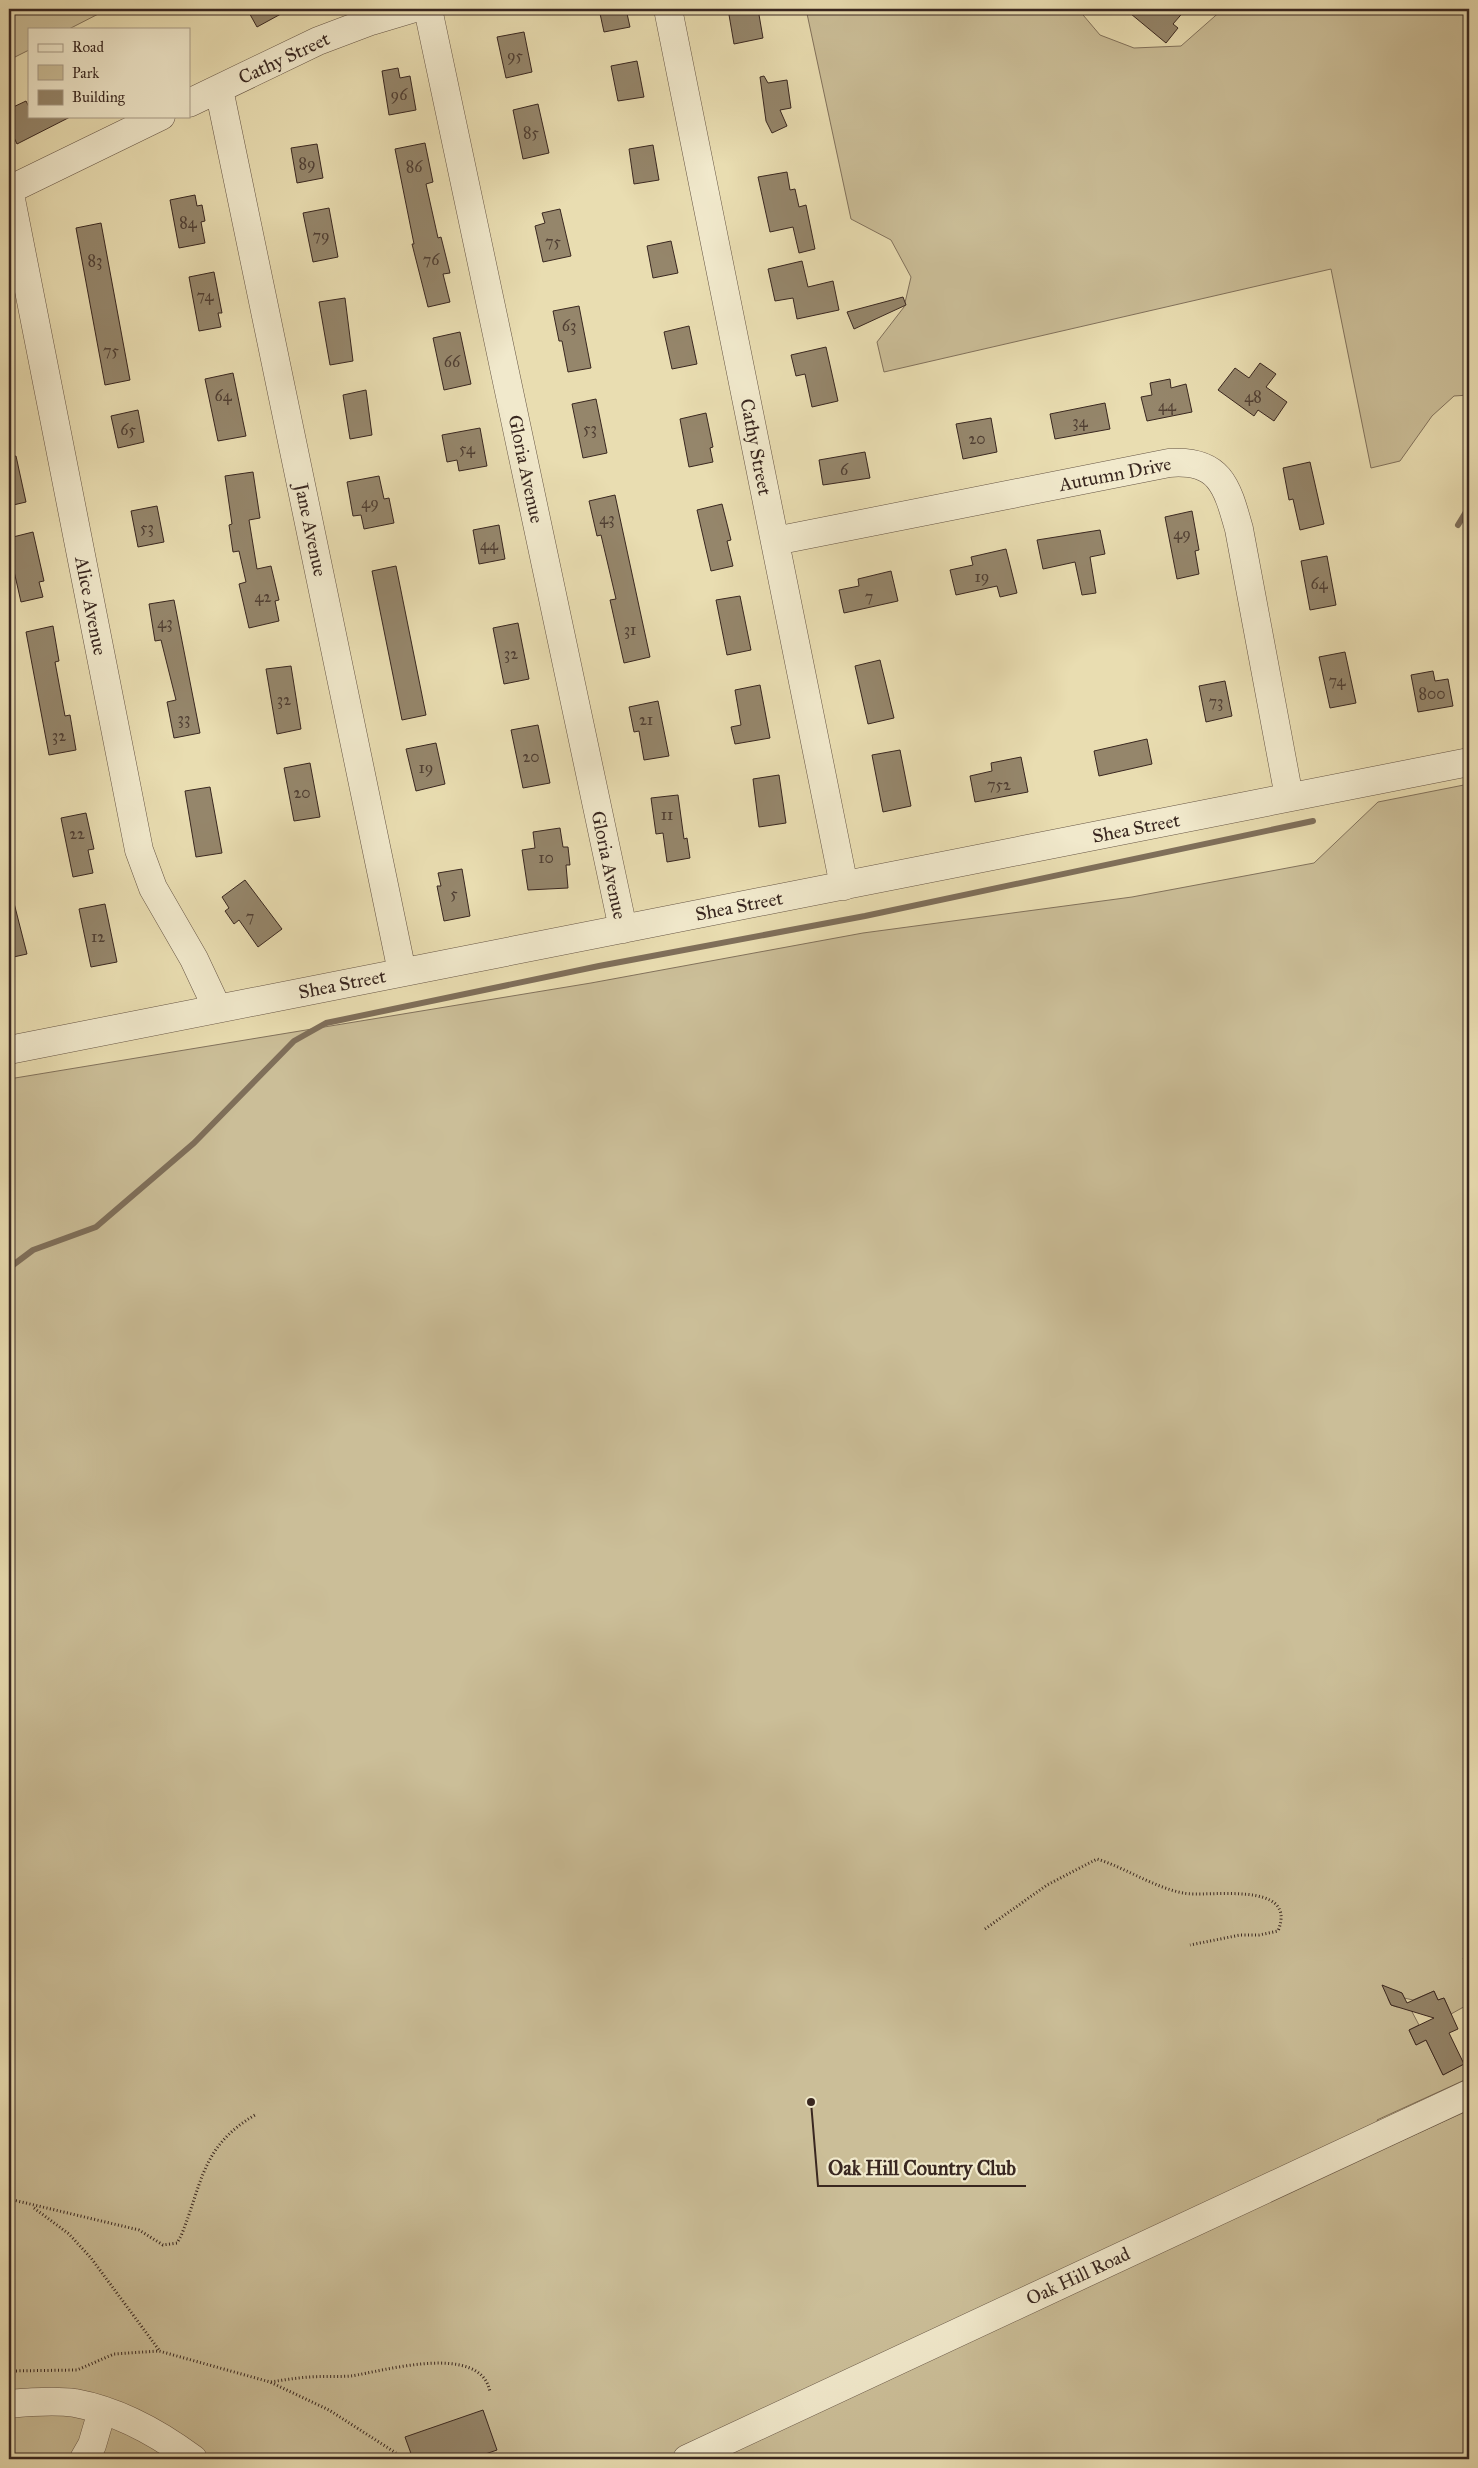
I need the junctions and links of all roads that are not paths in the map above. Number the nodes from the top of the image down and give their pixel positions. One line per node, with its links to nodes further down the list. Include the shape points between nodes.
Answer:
1 (411, 9): 4 (street, Cathy Street, via 318,41)
2 (428, 9): 12 (street, Gloria Avenue)
3 (668, 9): 8 (street, Cathy Street)
4 (219, 89): 5 (street, Cathy Street); 13 (street, Jane Avenue)
5 (190, 103)
6 (157, 118): 7 (street)
7 (9, 190): 14 (street, Alice Avenue, via 139,850 153,888)
8 (775, 541): 10 (street, Autumn Drive, via 1169,463 1196,463 1208,468 1225,489 1239,529); 11 (street, Cathy Street)
9 (1469, 762): 10 (street, Shea Street)
10 (1289, 797): 11 (street, Shea Street)
11 (844, 886): 12 (street, Shea Street)
12 (623, 929): 13 (street, Shea Street)
13 (402, 972): 14 (street, Shea Street)
14 (218, 1008): 15 (street, Shea Street)
15 (9, 1050)
16 (1469, 2094): 21 (street, Oak Hill Road)
17 (9, 2404): 18 (street, via 74,2403)
18 (102, 2411): 19 (street, via 92,2446); 20 (street, via 134,2422)
19 (84, 2459)
20 (193, 2459)
21 (687, 2459)

